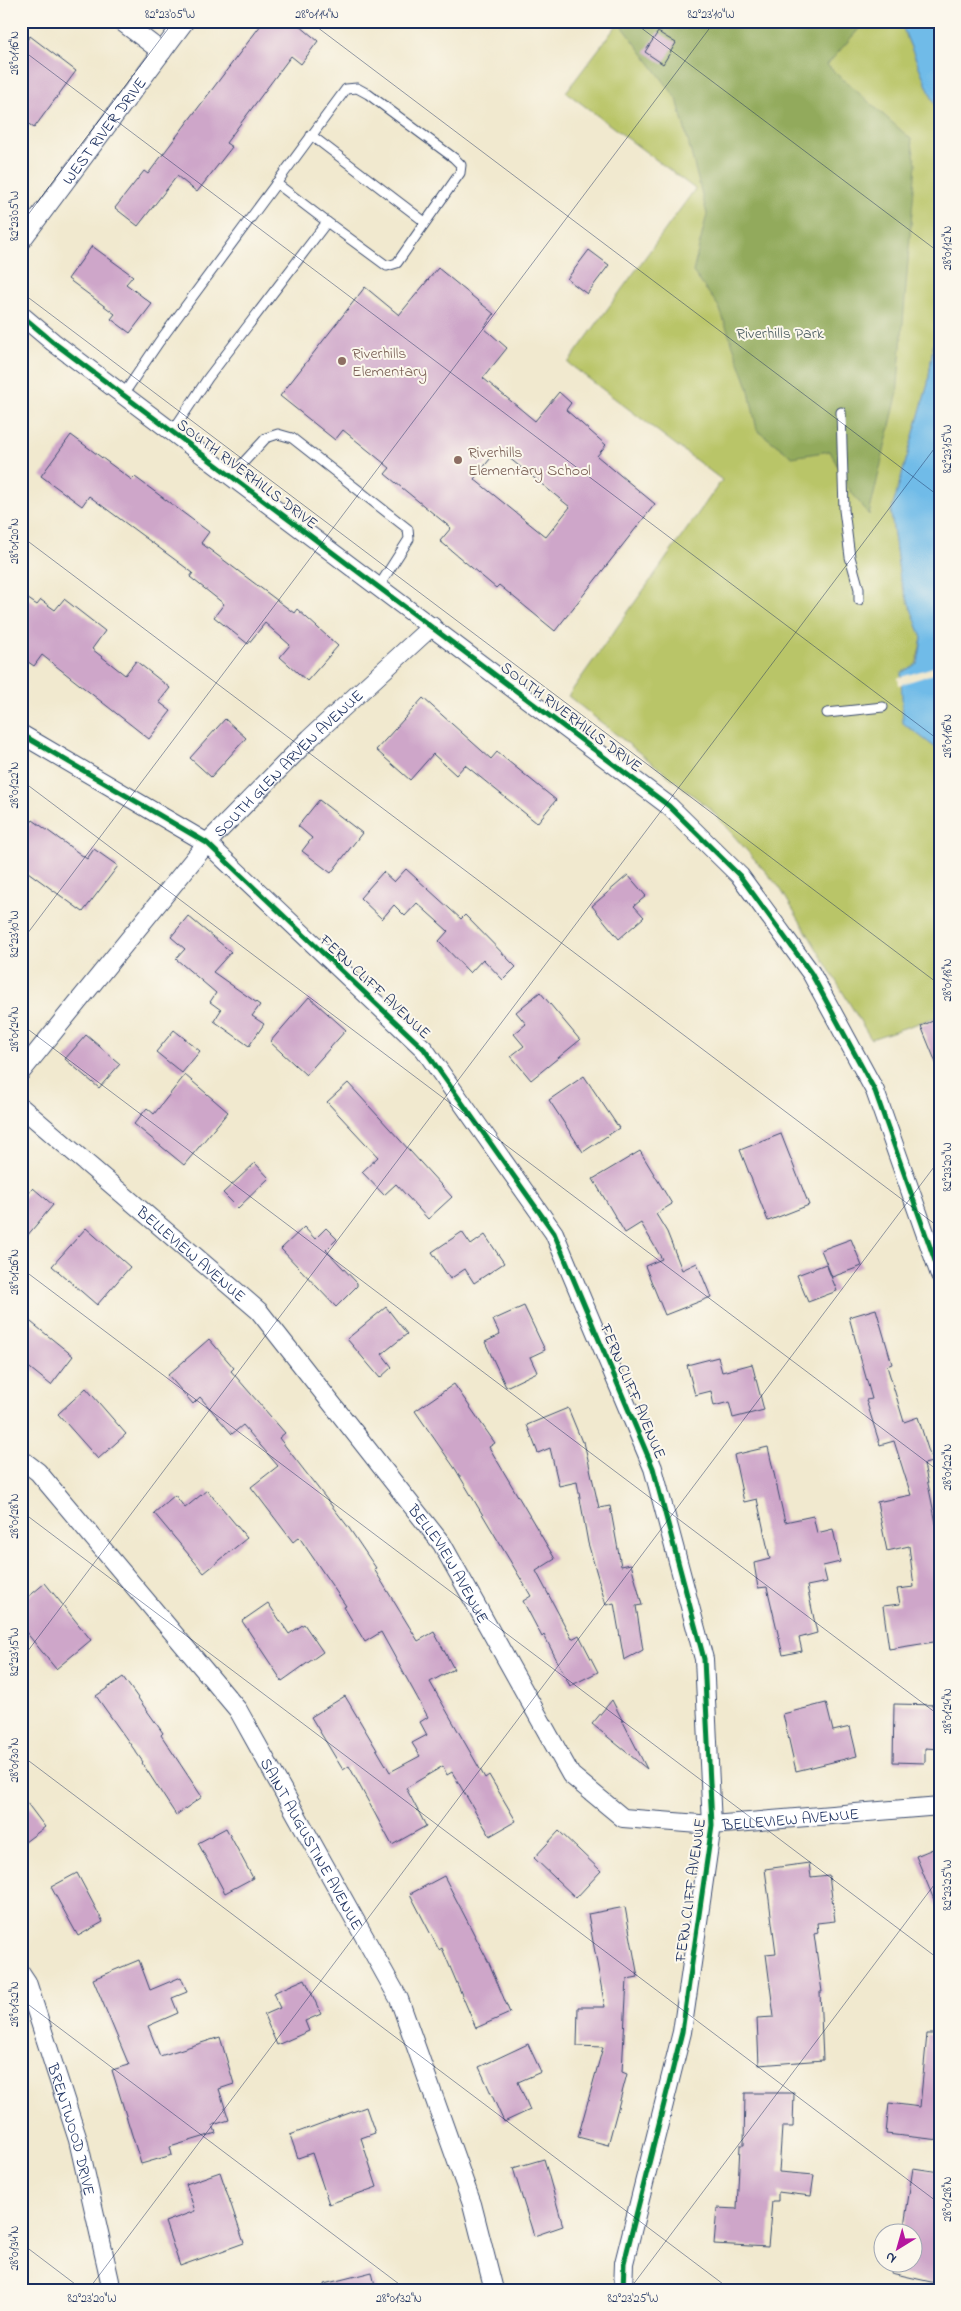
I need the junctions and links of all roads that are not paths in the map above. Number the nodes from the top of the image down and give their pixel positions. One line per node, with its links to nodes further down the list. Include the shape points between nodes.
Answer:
1 (121, 21): 3 (street)
2 (185, 21): 3 (street, WEST RIVER DRIVE)
3 (162, 52): 8 (street, WEST RIVER DRIVE)
4 (311, 135): 5 (lane); 7 (lane); 7 (lane, via 346,89 357,88 454,158 461,165 460,173)
5 (276, 182): 6 (lane); 10 (lane)
6 (327, 222): 7 (lane, via 387,266 397,263); 12 (lane, via 208,378)
7 (425, 222)
8 (21, 242)
9 (21, 315): 10 (street, SOUTH RIVERHILLS DRIVE)
10 (123, 394): 12 (street, SOUTH RIVERHILLS DRIVE)
11 (841, 412): 15 (lane, via 844,510)
12 (172, 432): 13 (street, SOUTH RIVERHILLS DRIVE)
13 (231, 476): 14 (street, SOUTH RIVERHILLS DRIVE); 14 (lane, via 266,438 278,434 292,438 408,529 409,539)
14 (379, 586): 16 (street, SOUTH RIVERHILLS DRIVE)
15 (859, 600)
16 (432, 626): 20 (street, SOUTH GLEN ARVEN AVENUE, via 310,738); 23 (street, SOUTH RIVERHILLS DRIVE, via 669,806 740,876 811,973 875,1091)
17 (883, 707): 18 (lane)
18 (827, 713)
19 (21, 734): 20 (street, FERN CLIFF AVENUE)
20 (207, 844): 21 (street, SOUTH GLEN ARVEN AVENUE); 26 (street, FERN CLIFF AVENUE, via 424,1049 554,1233 653,1468 704,1660)
21 (21, 1072)
22 (21, 1107): 26 (street, BELLEVIEW AVENUE, via 259,1311 442,1544 571,1775 623,1818)
23 (940, 1275)
24 (21, 1459): 29 (street, SAINT AUGUSTINE AVENUE, via 38,1472 238,1710 399,1999 472,2204)
25 (940, 1806): 26 (street, BELLEVIEW AVENUE)
26 (712, 1825): 30 (street, FERN CLIFF AVENUE, via 682,2032 624,2263)
27 (21, 1973): 28 (street, BRENTWOOD DRIVE, via 28,1982 78,2140)
28 (110, 2290)
29 (494, 2290)
30 (623, 2290)

